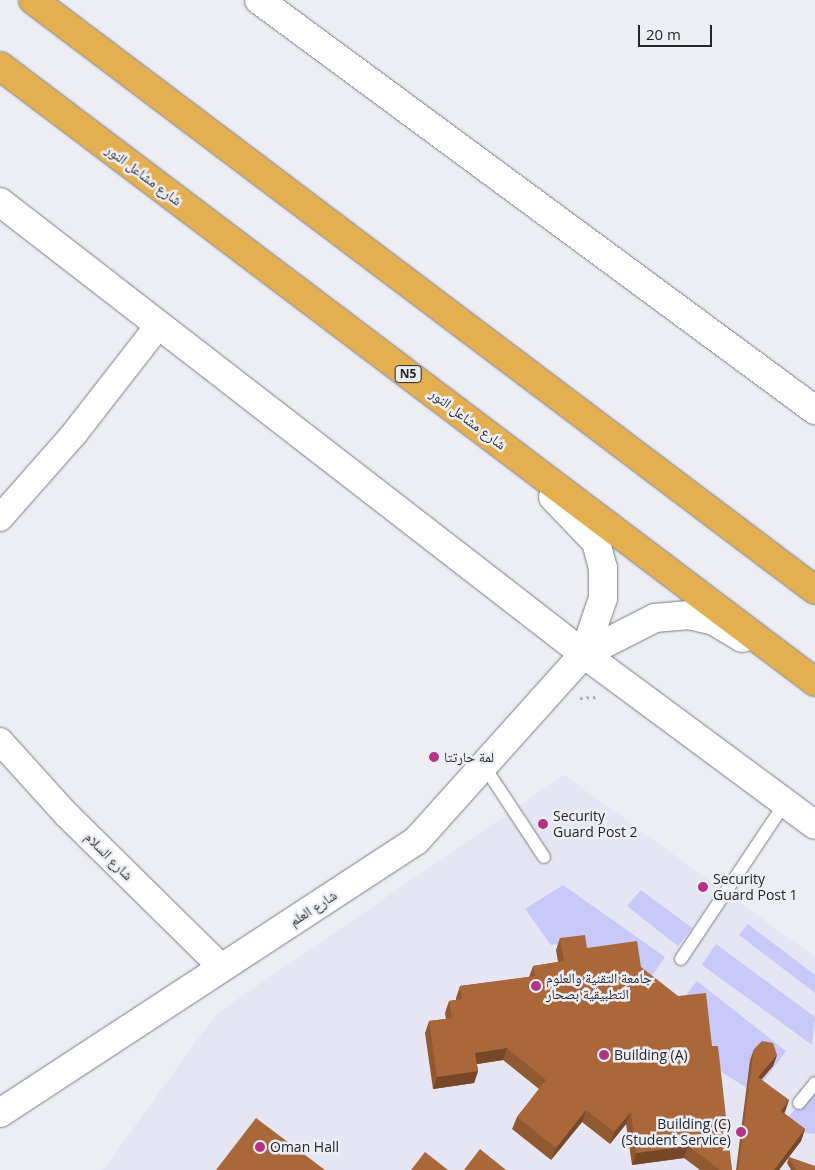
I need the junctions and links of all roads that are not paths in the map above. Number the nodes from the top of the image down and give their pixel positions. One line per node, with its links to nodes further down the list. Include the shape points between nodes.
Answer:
1 (32, 0): 9 (highway)
2 (259, 0): 6 (street)
3 (0, 66): 7 (highway, شارع مشاعل النور / N5)
4 (0, 202): 5 (street)
5 (159, 325): 8 (street, via 74,434); 10 (street)
6 (814, 407)
7 (480, 428): 10 (street, via 580,521 596,542 603,598); 11 (highway, شارع مشاعل النور / N5)
8 (0, 518)
9 (815, 590)
10 (584, 654): 11 (street, via 655,618 689,615 714,621); 13 (street, شارع العلم); 14 (street)
11 (815, 682)
12 (0, 741): 18 (street, شارع السلام, via 66,814)
13 (484, 766): 16 (lane); 18 (street, شارع العلم, via 416,841)
14 (785, 803): 15 (street); 17 (lane)
15 (815, 825)
16 (544, 857)
17 (682, 959)
18 (222, 968): 21 (street, شارع العلم)
19 (815, 1083): 20 (lane)
20 (799, 1103)
21 (0, 1113)

